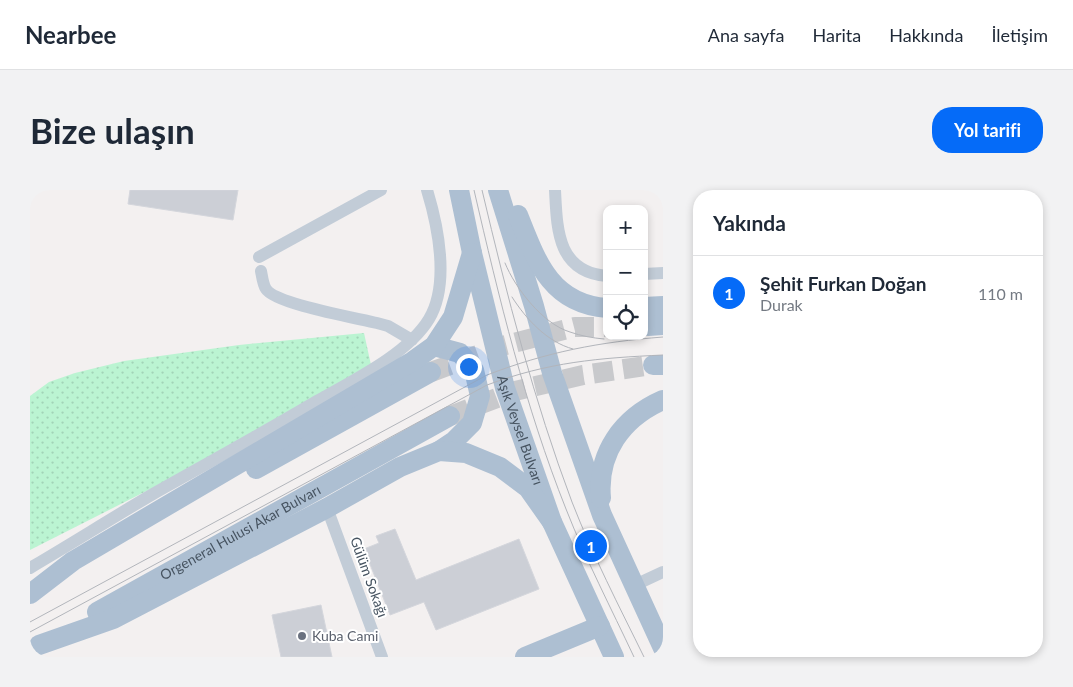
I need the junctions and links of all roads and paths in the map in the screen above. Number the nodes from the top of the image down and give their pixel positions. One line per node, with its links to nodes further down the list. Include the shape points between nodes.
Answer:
1 (381, 190): 8 (street)
2 (426, 190): 16 (street, via 434,213 439,288 430,318)
3 (459, 190): 7 (main road, Aşık Veysel Bulvarı)
4 (498, 190): 23 (main road, via 552,373)
5 (502, 190): 14 (main road, via 514,202 535,256 554,285 581,302)
6 (555, 190): 12 (street, via 559,239 565,252 582,269)
7 (472, 253): 17 (main road, via 453,317); 24 (main road, Aşık Veysel Bulvarı, via 505,388)
8 (258, 257)
9 (261, 271): 16 (street, via 266,290 275,297 382,324)
10 (663, 273): 11 (street)
11 (648, 274)
12 (603, 276)
13 (663, 306): 15 (main road)
14 (603, 308)
15 (652, 319)
16 (412, 340): 25 (street, via 358,377)
17 (434, 346): 21 (main road, via 460,354 474,370 480,396 472,423); 28 (main road, via 73,562)
18 (431, 372): 28 (main road)
19 (663, 400): 23 (main road, via 647,406 628,421 608,449 599,482)
20 (450, 416): 30 (main road, Orgeneral Hulusi Akar Bulvarı)
21 (439, 451): 22 (main road, via 400,467); 24 (main road, via 466,453 500,466 528,488)
22 (327, 508): 30 (main road, via 113,619); 32 (street, Gülüm Sokağı)
23 (602, 515): 27 (main road)
24 (552, 522): 29 (main road, Aşık Veysel Bulvarı)
25 (30, 568)
26 (663, 572): 27 (street)
27 (635, 585): 31 (main road)
28 (30, 594)
29 (600, 626): 33 (main road); 34 (main road, Aşık Veysel Bulvarı)
30 (34, 647)
31 (663, 648)
32 (382, 657)
33 (525, 657)
34 (614, 657)

